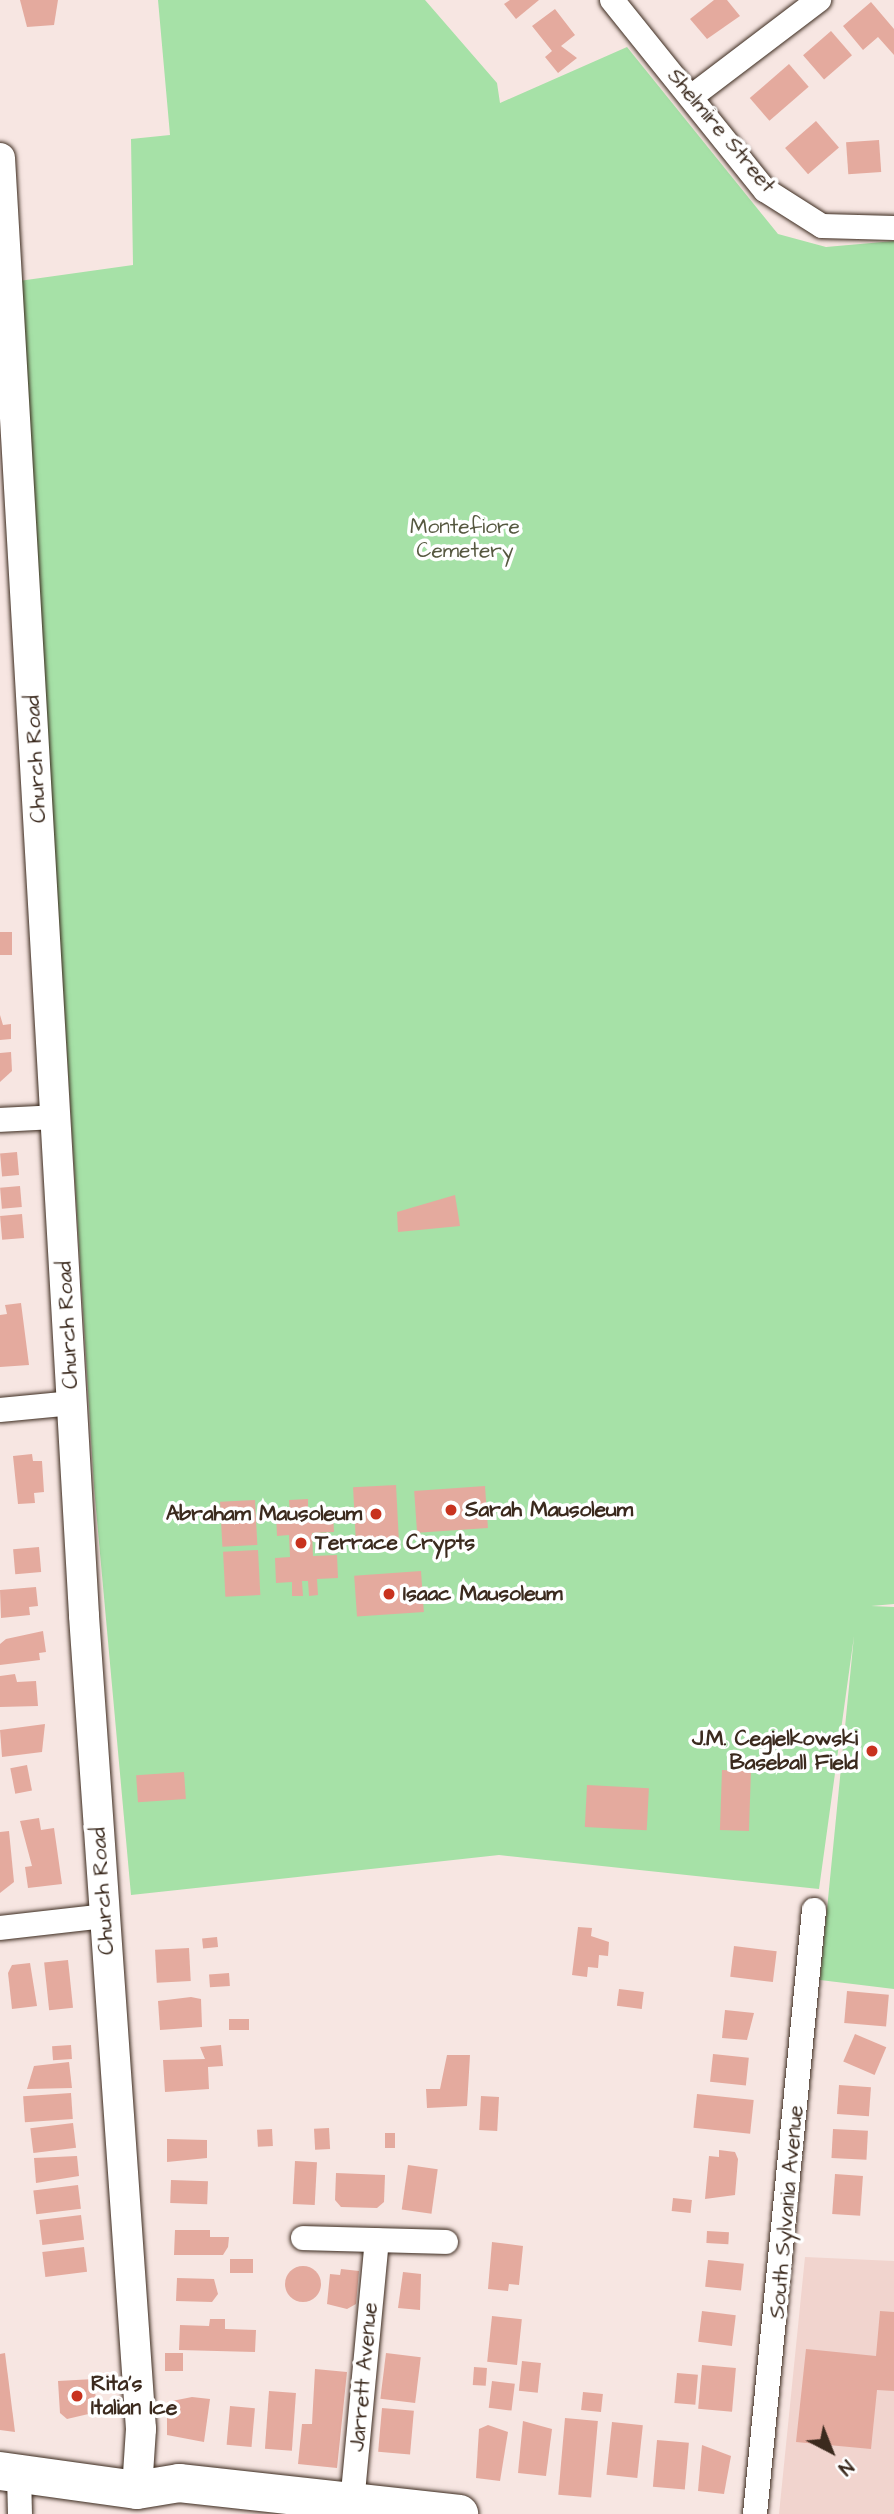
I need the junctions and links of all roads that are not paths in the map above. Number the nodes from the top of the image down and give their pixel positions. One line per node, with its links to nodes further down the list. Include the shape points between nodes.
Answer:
1 (612, 0): 3 (street, Shelmire Street)
2 (819, 0): 3 (street)
3 (691, 97): 5 (street, Shelmire Street, via 765,190 822,226)
4 (0, 158): 6 (street, Church Road)
5 (894, 228)
6 (57, 1117): 7 (street); 8 (street, Church Road)
7 (0, 1120)
8 (72, 1402): 9 (street); 11 (street, Church Road)
9 (0, 1410)
10 (814, 1910): 22 (street, South Sylvania Avenue)
11 (105, 1916): 12 (street); 17 (street, Church Road, via 141,2429)
12 (0, 1928)
13 (303, 2238): 14 (street)
14 (377, 2240): 15 (street); 18 (street, Jarrett Avenue)
15 (446, 2242)
16 (10, 2473): 17 (main road); 19 (street)
17 (137, 2490): 18 (main road, via 179,2483); 20 (main road, via 171,2505)
18 (352, 2509): 21 (main road)
19 (20, 2514)
20 (262, 2514)
21 (458, 2514)
22 (755, 2514)

